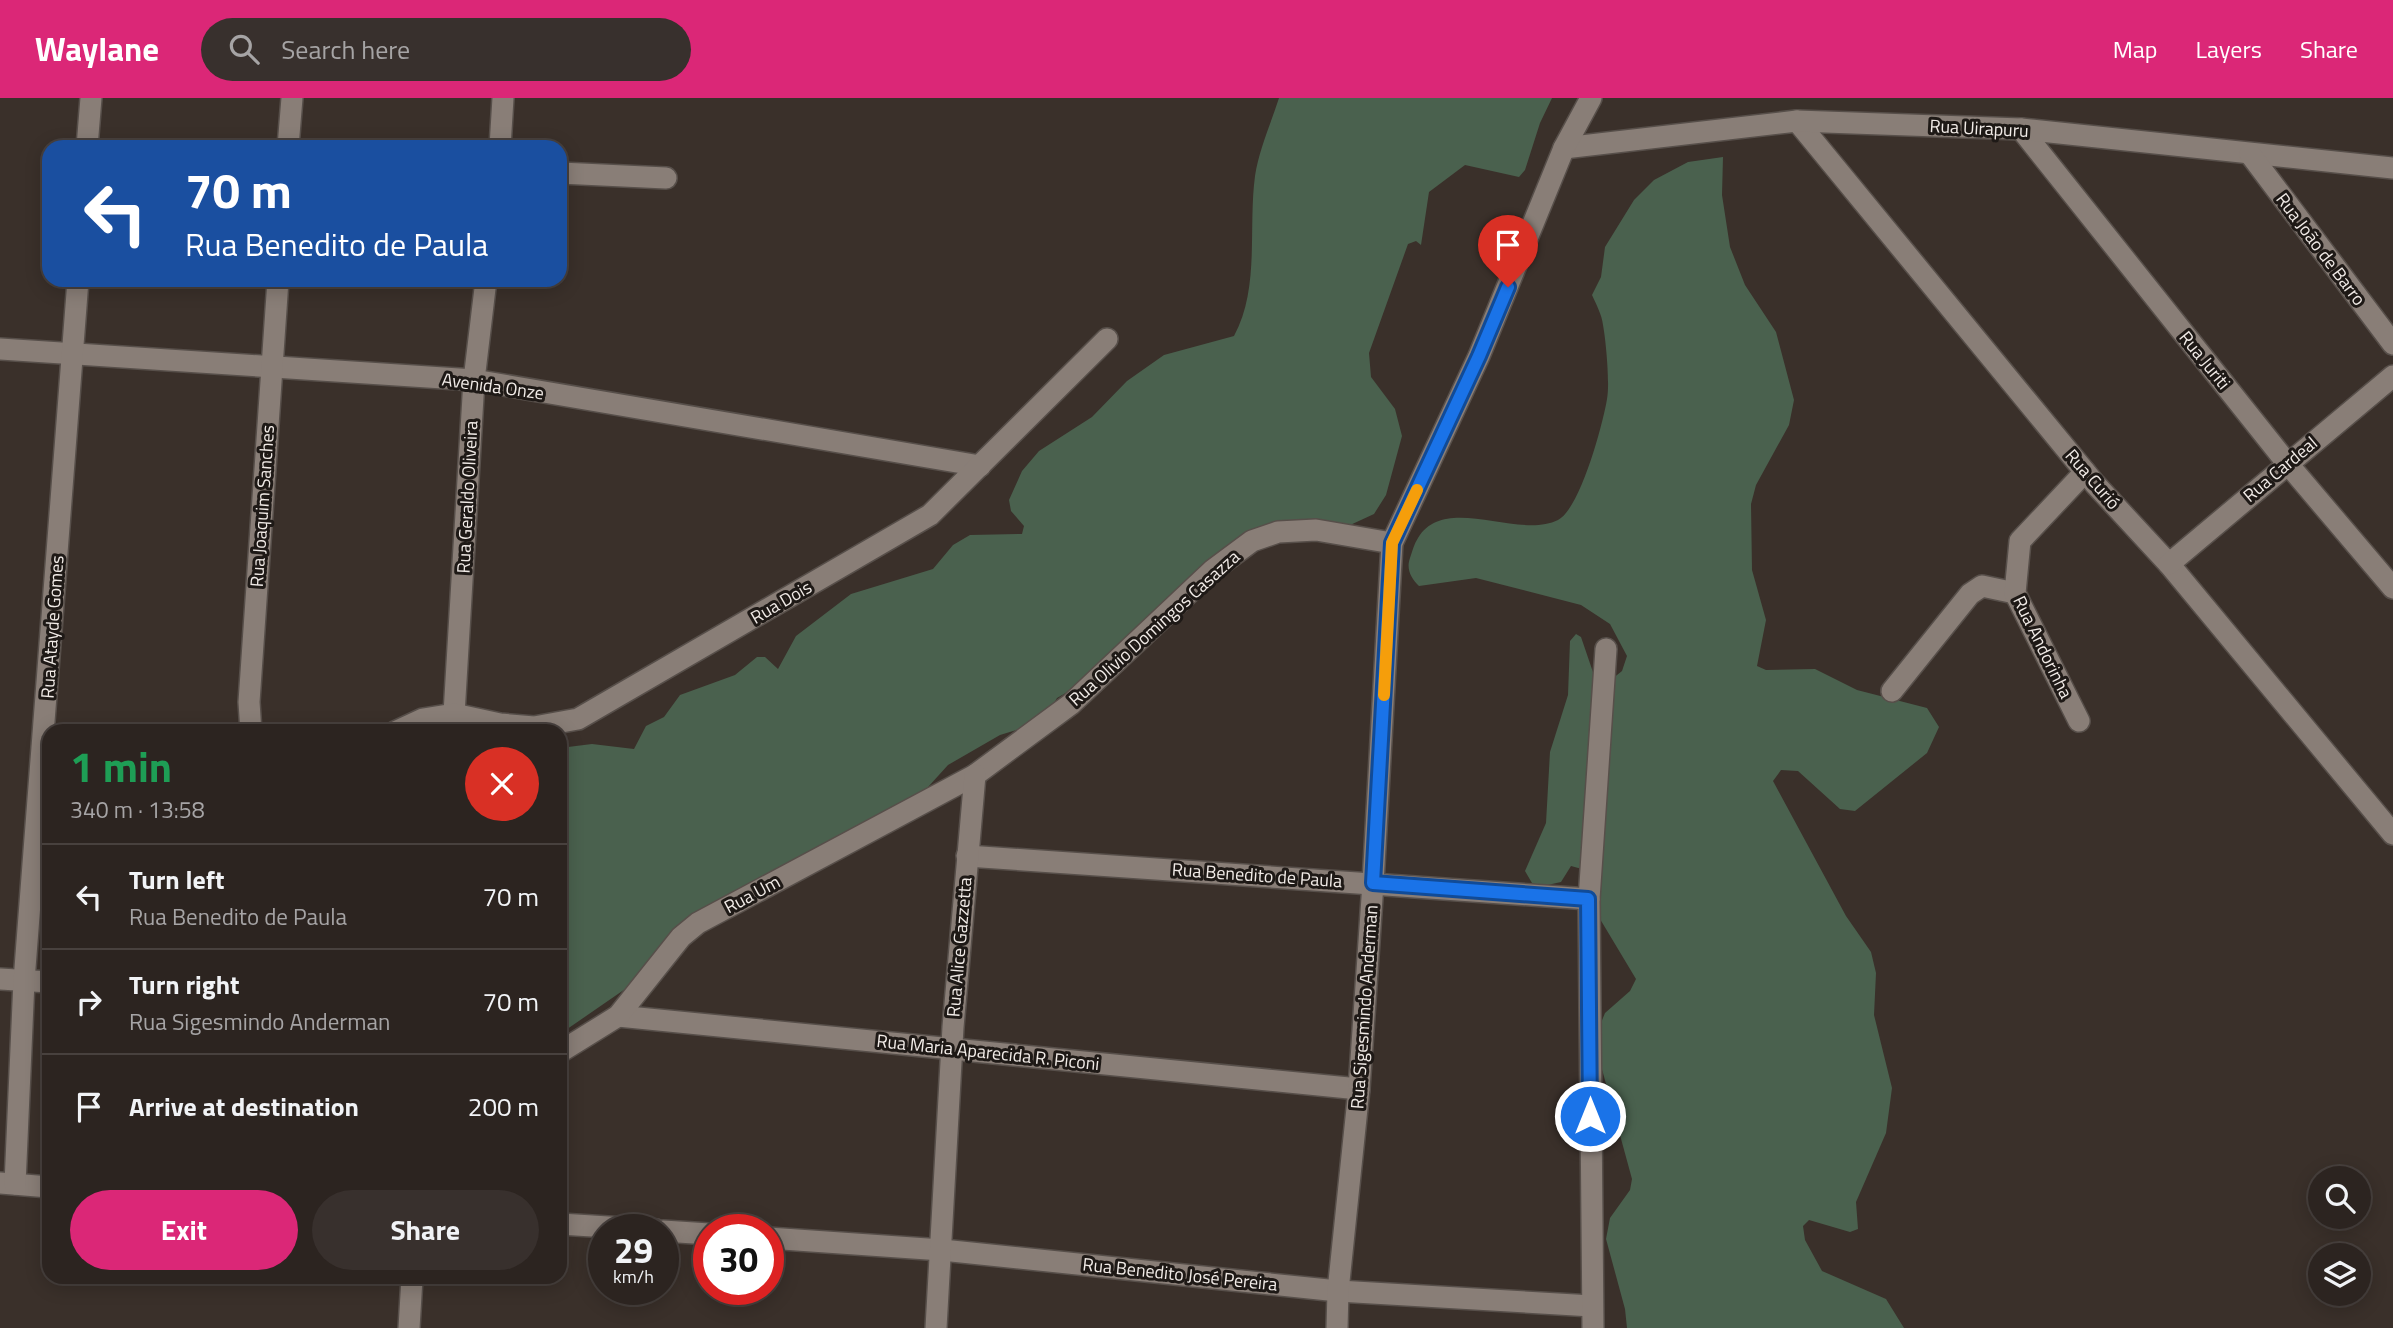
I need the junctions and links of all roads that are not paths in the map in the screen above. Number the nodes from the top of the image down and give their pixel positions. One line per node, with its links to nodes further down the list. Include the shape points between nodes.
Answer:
1 (91, 98): 7 (street)
2 (292, 98): 8 (street)
3 (503, 98): 9 (street)
4 (1591, 98): 10 (street, Rua Sigesmindo Anderman)
5 (1797, 121): 6 (street, Rua Uirapuru); 10 (street, Rua Uirapuru); 27 (street, Rua Curió)
6 (2021, 129): 11 (street, Rua Uirapuru); 25 (street, Rua Juriti)
7 (88, 140)
8 (289, 140)
9 (500, 140)
10 (1564, 148): 28 (street, Rua Sigesmindo Anderman, via 1479,356)
11 (2250, 154): 12 (street, Rua Uirapuru); 19 (street, Rua João de Barro)
12 (2393, 168)
13 (567, 173): 14 (street)
14 (666, 178)
15 (78, 287): 21 (street, Rua Atayde Gomes)
16 (277, 287): 22 (street, Rua Joaquim Sanches)
17 (485, 287): 24 (street, Rua Geraldo Oliveira)
18 (1107, 339): 26 (street, Rua Dois)
19 (2393, 344)
20 (0, 349): 21 (street, Avenida Onze)
21 (73, 355): 22 (street, Avenida Onze); 36 (street, Rua Atayde Gomes)
22 (271, 367): 24 (street, Avenida Onze); 37 (street, Rua Joaquim Sanches)
23 (2393, 376): 25 (street, Rua Cardeal)
24 (474, 380): 26 (street, Avenida Onze); 34 (street, Rua Geraldo Oliveira)
25 (2287, 463): 29 (street, Rua Cardeal); 30 (street, Rua Juriti)
26 (980, 466): 40 (street, Rua Dois, via 930,515 898,535 578,719)
27 (2085, 472): 29 (street, Rua Curió); 31 (street, Rua Andorinha, via 2020,541)
28 (1392, 543): 42 (street, Rua Olivio Domingos Casazza, via 1316,530 1278,531 1252,541 1213,570 1071,704); 45 (street, Rua Sigesmindo Anderman)
29 (2169, 564): 43 (street, Rua Curió)
30 (2393, 587)
31 (2015, 593): 33 (street, via 1982,586 1970,594); 35 (street, Rua Andorinha)
32 (1606, 649): 46 (street)
33 (1892, 691)
34 (454, 714): 38 (street, Rua Dois); 39 (street, Rua Dois)
35 (2079, 721)
36 (44, 724)
37 (250, 724)
38 (412, 724)
39 (500, 724)
40 (550, 724)
41 (42, 751): 48 (street, Rua Atayde Gomes)
42 (975, 775): 44 (street, Rua Alice Gazzetta); 50 (street, Rua Um, via 698,923 681,937)
43 (2393, 834)
44 (967, 856): 45 (street, Rua Benedito de Paula); 52 (street, Rua Alice Gazzetta)
45 (1373, 883): 46 (street, Rua Benedito de Paula); 53 (street, Rua Sigesmindo Anderman)
46 (1588, 899): 62 (street)
47 (0, 979): 48 (street)
48 (24, 981): 49 (street); 54 (street, Rua Atayde Gomes)
49 (42, 982)
50 (618, 1016): 51 (street, Rua Um); 52 (street, Rua Maria Aparecida R. Piconi)
51 (567, 1048)
52 (952, 1049): 53 (street, Rua Maria Aparecida R. Piconi); 59 (street, Rua Alice Gazzetta)
53 (1359, 1088): 61 (street, Rua Sigesmindo Anderman)
54 (8, 1184): 55 (street)
55 (42, 1186)
56 (567, 1224): 57 (street)
57 (588, 1226)
58 (784, 1239): 59 (street, Rua Benedito José Pereira)
59 (942, 1250): 61 (street, Rua Benedito José Pereira); 64 (street, Rua Alice Gazzetta)
60 (412, 1284): 63 (street)
61 (1338, 1291): 62 (street, Rua Benedito José Pereira); 65 (street, Rua Sigesmindo Anderman)
62 (1592, 1306): 66 (street)
63 (409, 1328)
64 (936, 1328)
65 (1337, 1328)
66 (1593, 1328)

